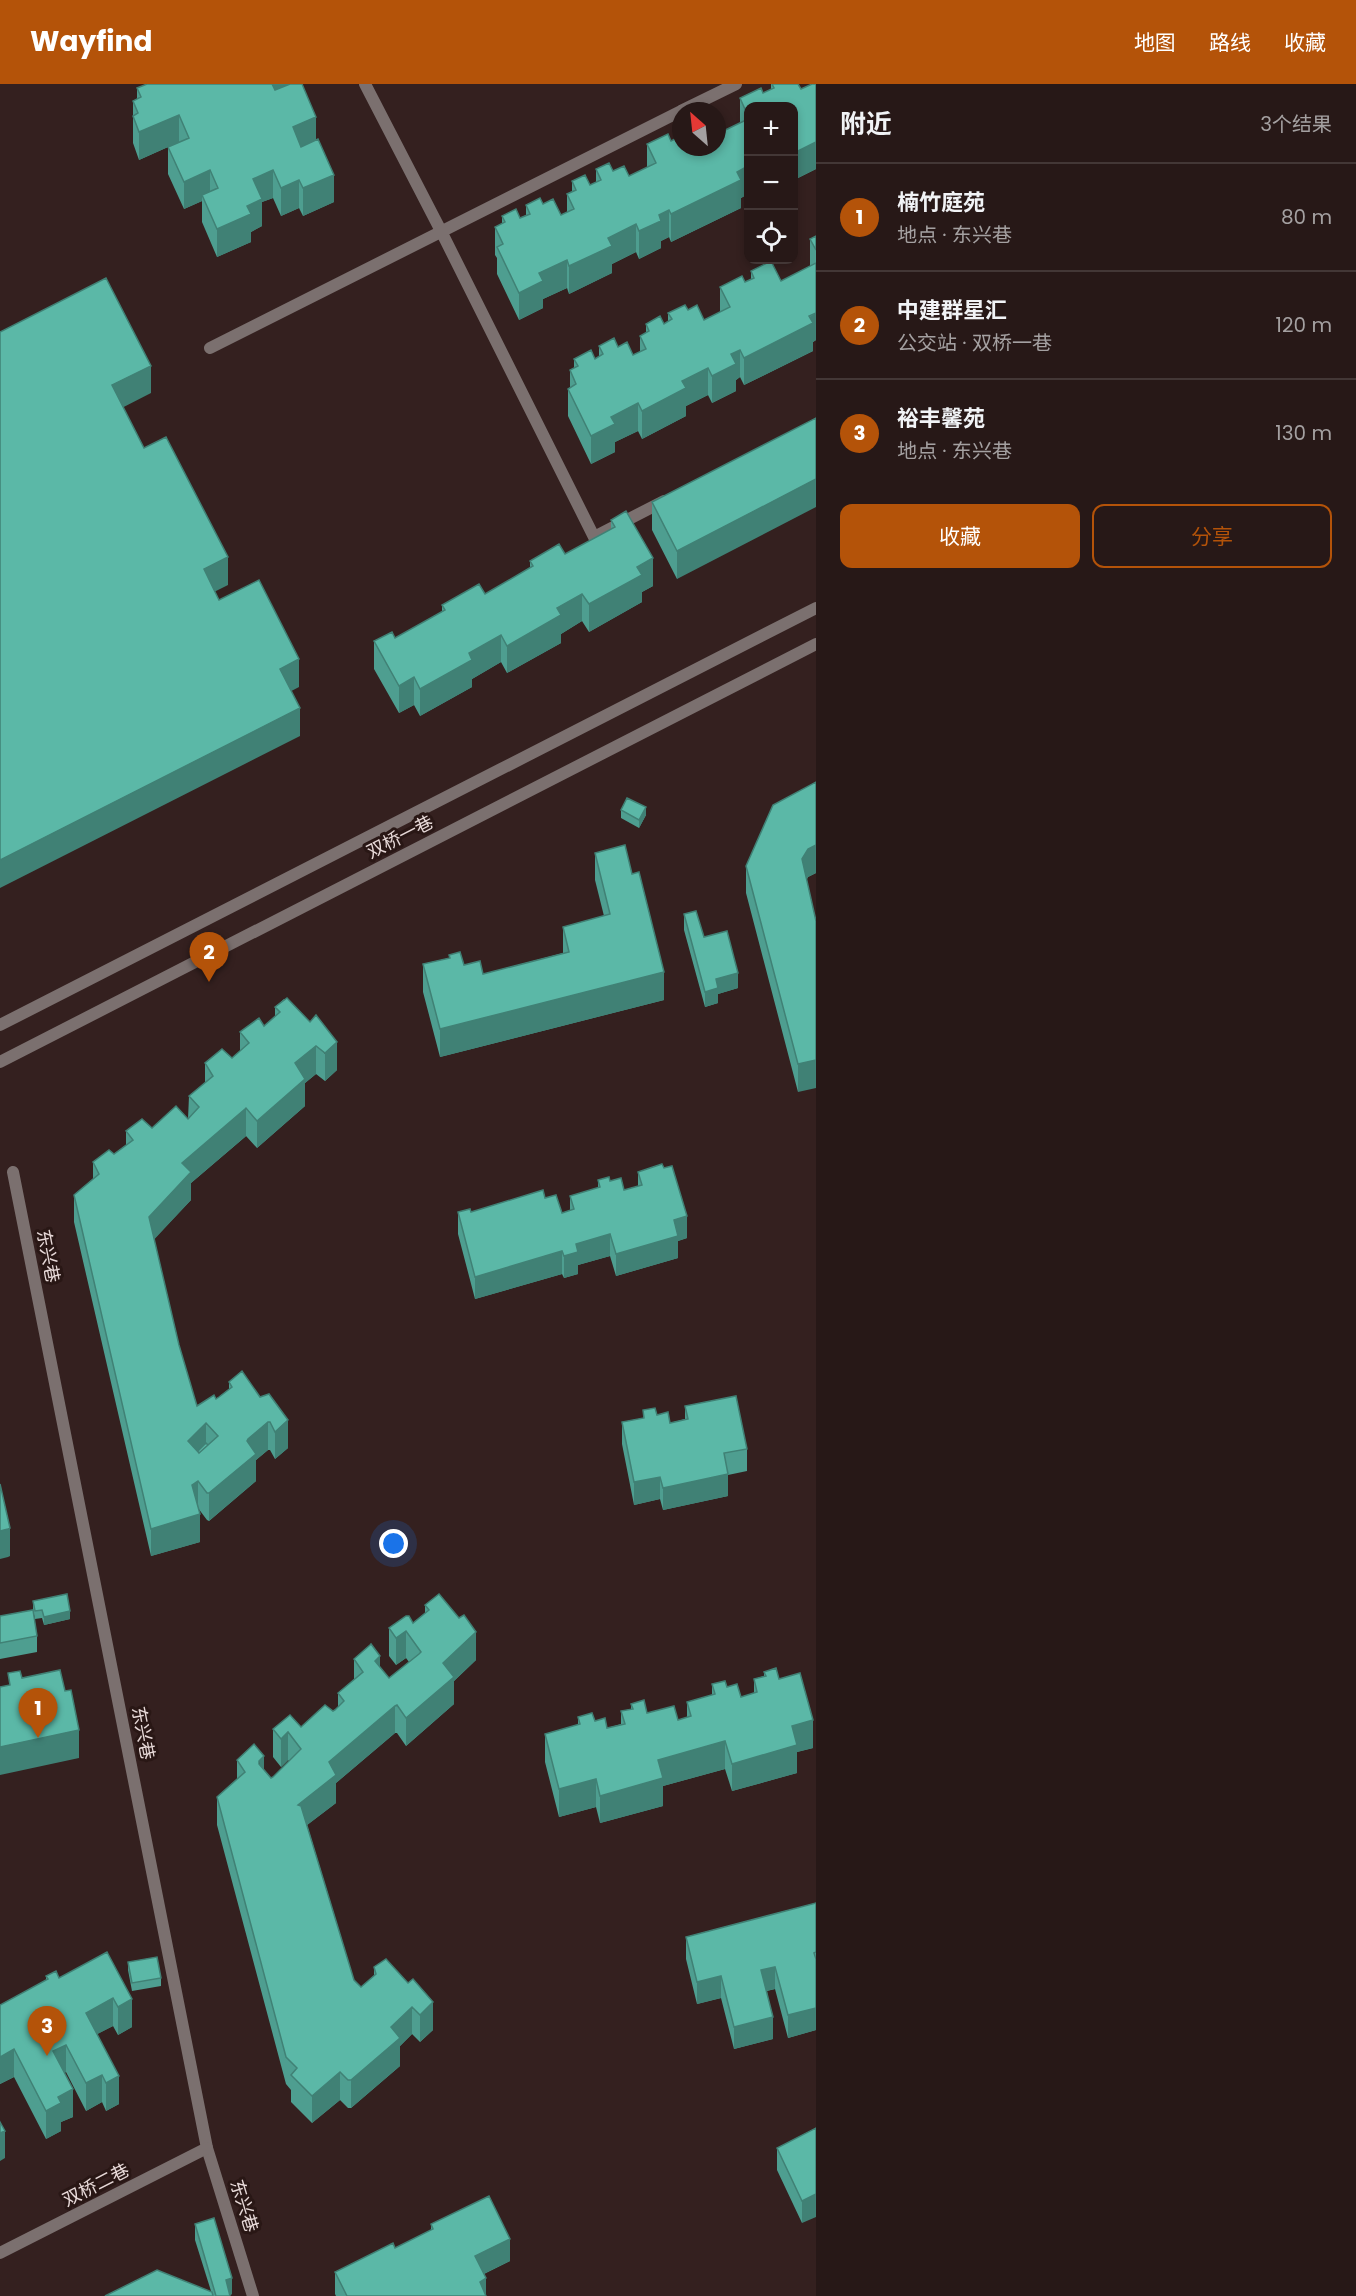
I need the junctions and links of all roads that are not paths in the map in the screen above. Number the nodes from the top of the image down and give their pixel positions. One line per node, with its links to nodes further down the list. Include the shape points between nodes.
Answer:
1 (365, 84): 5 (street)
2 (736, 84): 3 (street)
3 (699, 102)
4 (672, 116): 5 (street)
5 (441, 231): 6 (street); 7 (street, via 594,537)
6 (210, 348)
7 (679, 494)
8 (816, 608): 10 (street, 双桥一巷)
9 (816, 644): 11 (street, 双桥一巷)
10 (0, 1025)
11 (0, 1062)
12 (13, 1172): 13 (street, 东兴巷)
13 (207, 2148): 14 (street, 双桥二巷); 15 (street, 东兴巷)
14 (0, 2253)
15 (253, 2296)

